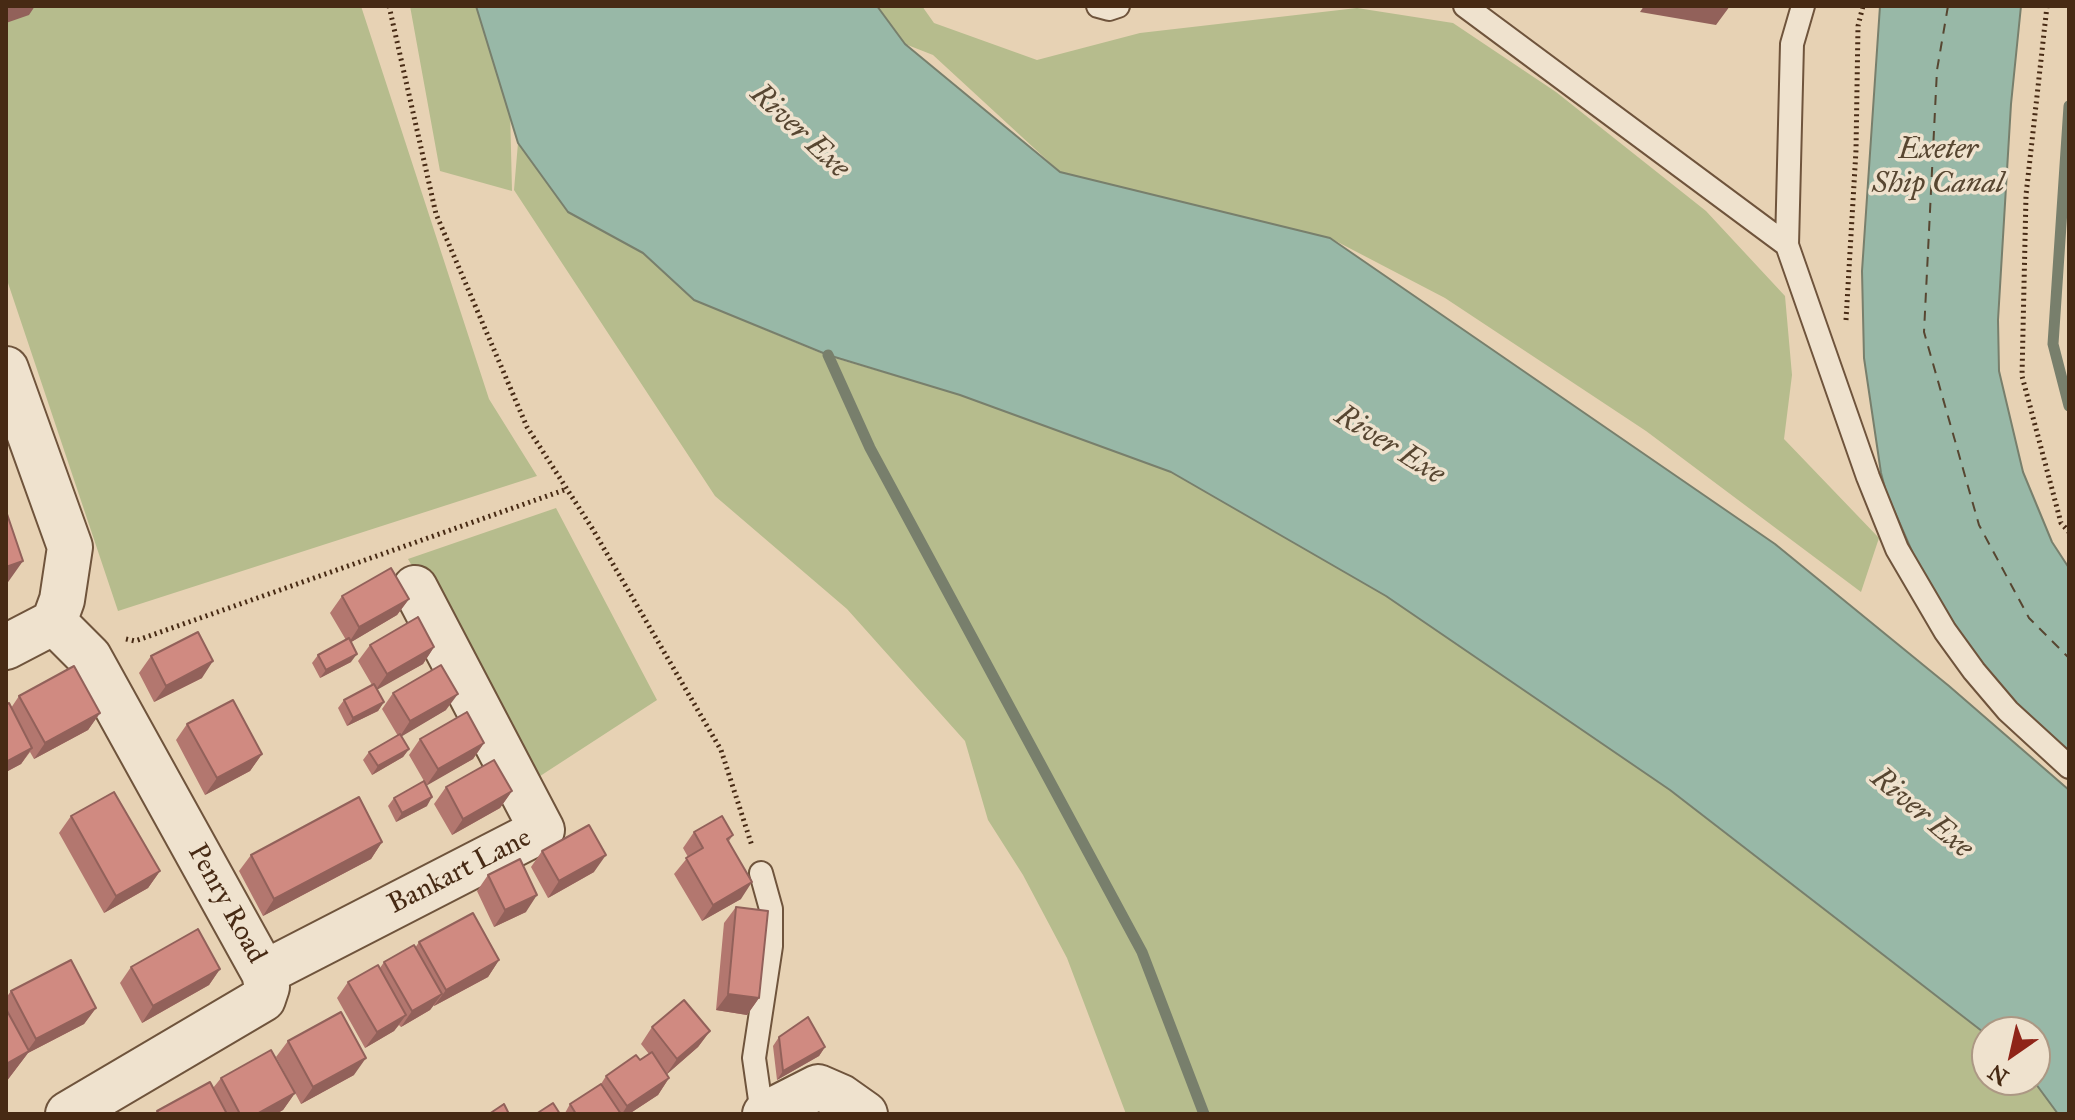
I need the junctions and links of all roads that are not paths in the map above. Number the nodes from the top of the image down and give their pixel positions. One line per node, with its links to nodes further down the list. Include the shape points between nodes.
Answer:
1 (1098, 6): 2 (lane)
2 (1118, 6)
3 (1465, 6): 5 (lane)
4 (1803, 6): 5 (lane, via 1792,44)
5 (1787, 245): 10 (lane, via 1897,549 1974,671)
6 (6, 369): 8 (street, via 70,547)
7 (415, 588): 12 (street, Bankart Lane, via 542,830)
8 (54, 622): 9 (street); 12 (street, Penry Road, via 89,657)
9 (6, 647)
10 (2069, 767)
11 (761, 873): 15 (lane, via 771,909 771,946 754,1058)
12 (264, 973): 14 (street, Penry Road, via 263,999)
13 (864, 1113): 15 (street, via 818,1087)
14 (68, 1114)
15 (764, 1114)

